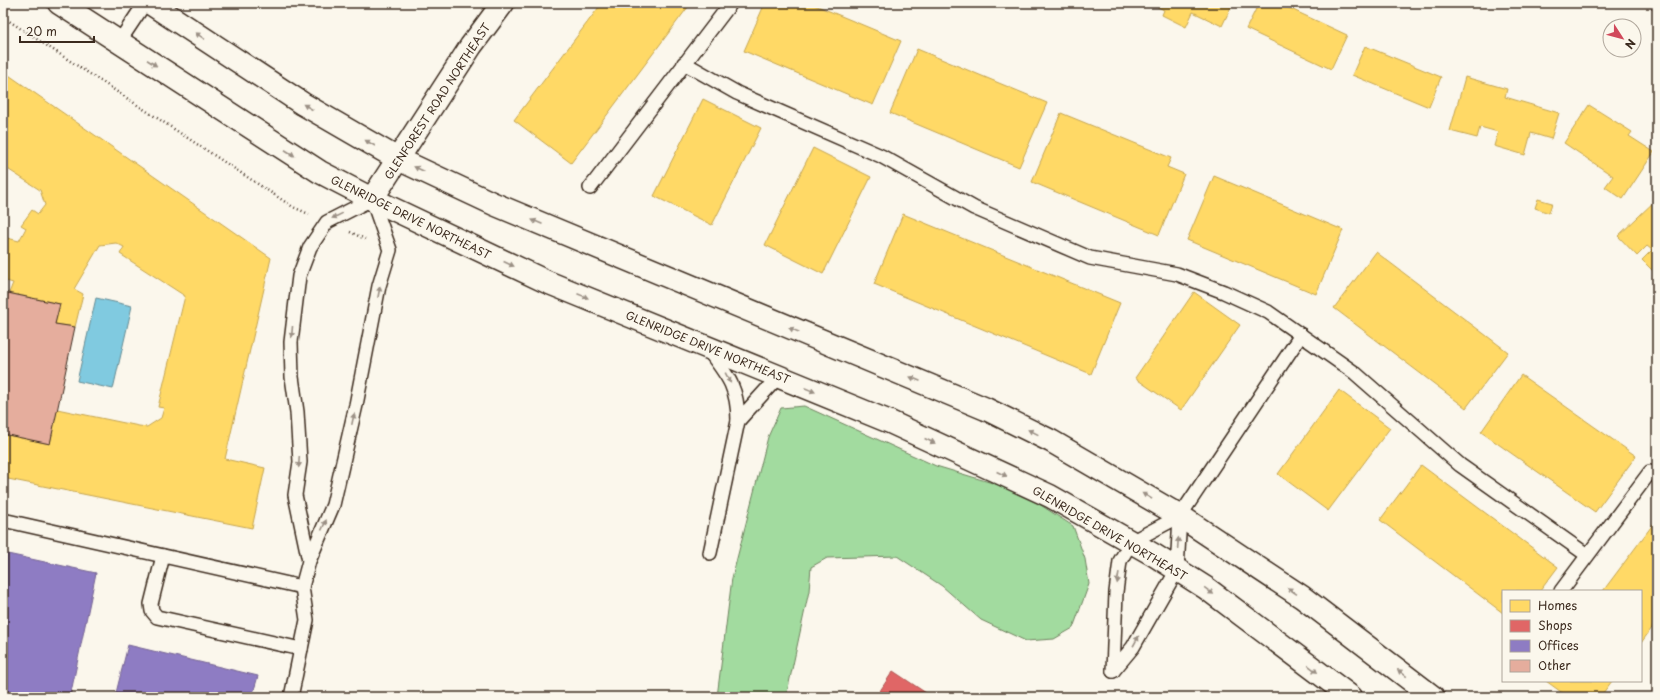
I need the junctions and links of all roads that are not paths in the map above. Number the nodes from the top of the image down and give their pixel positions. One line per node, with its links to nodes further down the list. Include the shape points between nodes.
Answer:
1 (59, 3): 6 (main road, GLENRIDGE DRIVE NORTHEAST)
2 (145, 3): 6 (lane)
3 (150, 3): 8 (main road, one-way to 3, via 303,104)
4 (503, 3): 8 (main road, GLENFOREST ROAD NORTHEAST, via 471,46)
5 (731, 3): 7 (lane)
6 (119, 42): 10 (main road, GLENRIDGE DRIVE NORTHEAST, one-way to 10, via 320,172)
7 (684, 63): 9 (lane); 11 (lane, via 737,93 881,156 974,208 1090,258 1183,276 1268,312)
8 (398, 159): 10 (main road, GLENFOREST ROAD NORTHEAST); 16 (main road, one-way to 8, via 1051,441 986,409 501,207)
9 (590, 188)
10 (372, 199): 12 (main road, GLENRIDGE DRIVE NORTHEAST, one-way to 12, via 547,282); 22 (lane, one-way to 10, via 333,505 379,286 390,250); 22 (lane, one-way to 22, via 326,222 310,247 299,276 291,342 300,462 295,495)
11 (1301, 335): 16 (lane); 20 (lane, via 1355,373 1460,465)
12 (705, 346): 13 (main road, GLENRIDGE DRIVE NORTHEAST); 14 (lane, one-way to 14, via 729,377 738,402)
13 (778, 376): 14 (lane); 18 (main road, GLENRIDGE DRIVE NORTHEAST, one-way to 18, via 890,422 1050,496)
14 (738, 420): 19 (lane)
15 (1650, 472): 20 (lane)
16 (1180, 516): 18 (lane); 23 (lane, one-way to 16); 29 (main road, one-way to 16, via 1302,598)
17 (3, 520): 21 (lane)
18 (1131, 542): 23 (main road, GLENRIDGE DRIVE NORTHEAST); 23 (lane, one-way to 23, via 1120,561 1116,592 1113,672 1133,647)
19 (710, 553)
20 (1587, 555): 25 (lane)
21 (163, 556): 24 (lane); 26 (lane, via 152,604 152,611 156,617)
22 (309, 561): 24 (lane)
23 (1177, 570): 28 (main road, GLENRIDGE DRIVE NORTHEAST, one-way to 28, via 1206,588)
24 (302, 587): 26 (lane, via 307,620)
25 (1562, 590)
26 (301, 649): 27 (lane)
27 (291, 697)
28 (1351, 697)
29 (1433, 697)

